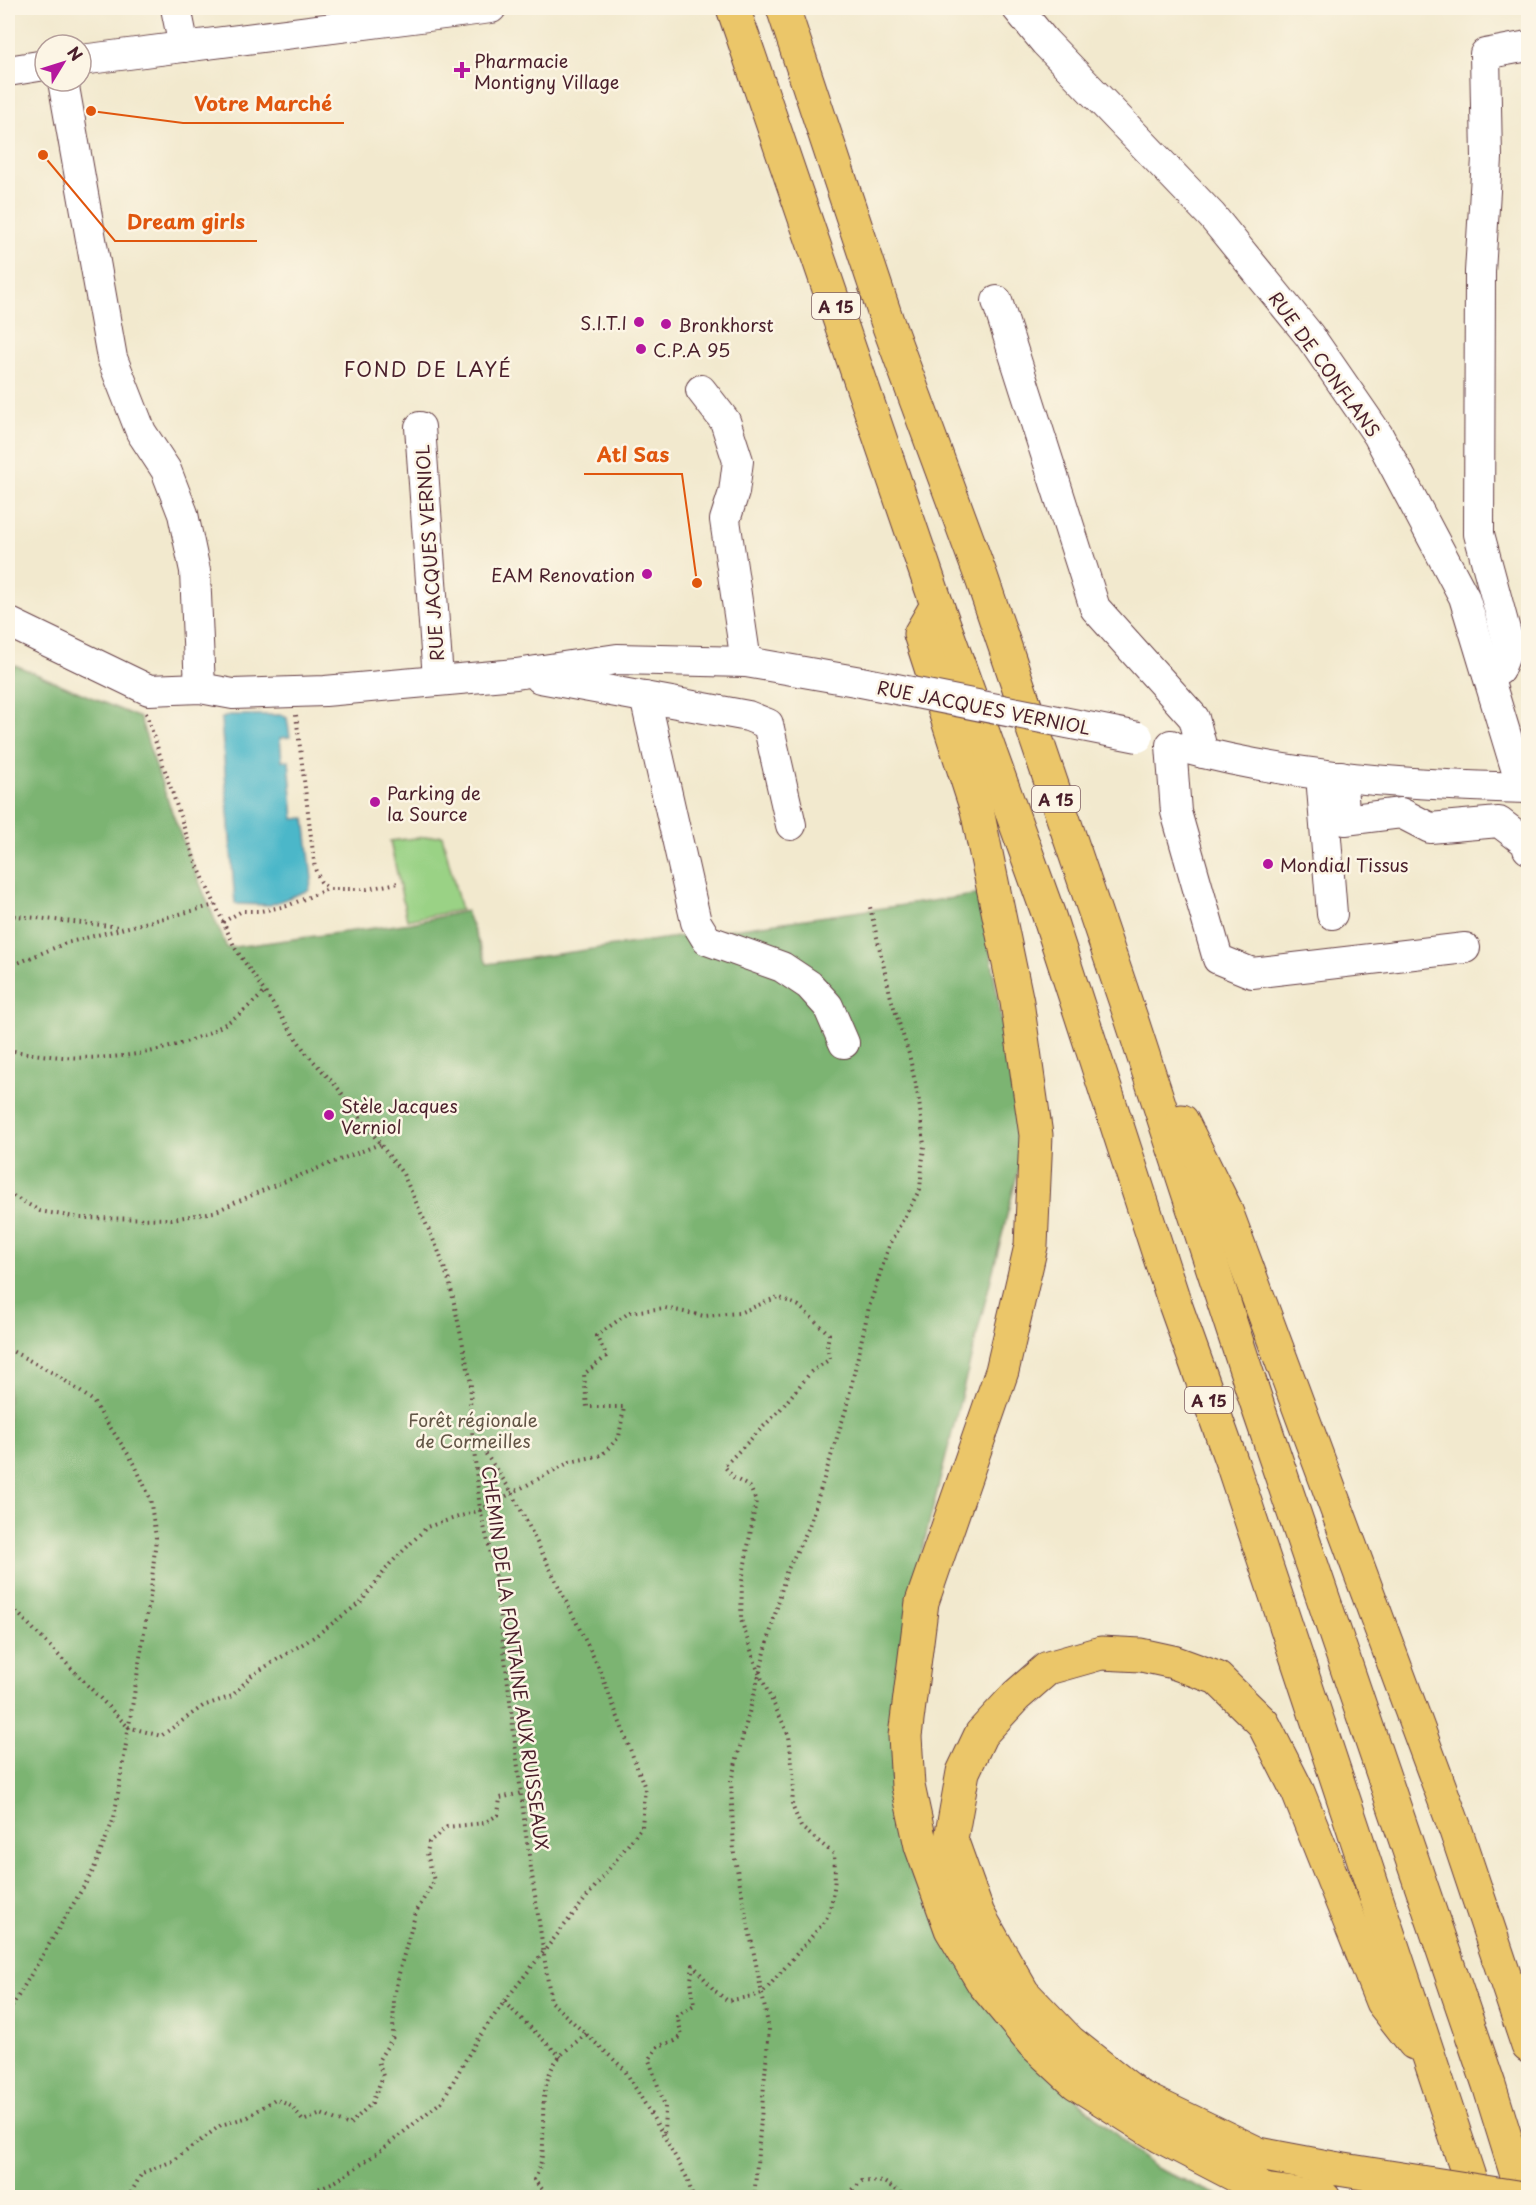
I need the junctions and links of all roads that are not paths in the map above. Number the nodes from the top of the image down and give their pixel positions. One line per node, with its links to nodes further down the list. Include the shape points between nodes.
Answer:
1 (176, 8): 7 (street)
2 (491, 8): 7 (street)
3 (733, 8): 15 (highway, A 15)
4 (783, 8): 31 (highway, A 15, via 888,324 982,579)
5 (1017, 8): 19 (street, RUE DE CONFLANS, via 1212,216 1309,335 1378,435 1464,597)
6 (1528, 46): 19 (street, via 1485,54 1487,158 1480,272 1479,534 1509,645 1499,670)
7 (184, 47): 8 (street)
8 (93, 58)
9 (33, 67): 10 (street)
10 (8, 71)
11 (65, 93): 21 (street, via 112,358 141,432 166,470 183,514 195,571)
12 (997, 301): 24 (street, via 1095,608 1194,718)
13 (701, 390): 17 (street, via 725,421 738,461 725,520)
14 (420, 427): 20 (street, RUE JACQUES VERNIOL)
15 (937, 605): 36 (highway, A 15, via 1048,913 1167,1282 1236,1477); 37 (highway, via 920,634 977,810 1017,1002 1036,1135 1031,1246 1002,1371 922,1602 905,1736 908,1786 921,1846 951,1929 984,1984 1033,2043 1076,2083 1160,2136 1264,2190)
16 (8, 622): 21 (street, RUE JACQUES VERNIOL, via 149,690)
17 (746, 662): 18 (street, RUE JACQUES VERNIOL, via 617,659); 23 (street, RUE JACQUES VERNIOL, bridge)
18 (516, 674): 20 (street, RUE JACQUES VERNIOL); 22 (street)
19 (1488, 674): 26 (street, RUE DE CONFLANS, via 1518,774)
20 (438, 680): 21 (street, RUE JACQUES VERNIOL, via 294,692 233,693)
21 (201, 688)
22 (645, 697): 27 (street, via 748,716 768,724); 32 (street, via 696,922 707,940 782,967 809,985 828,1006)
23 (1171, 745): 24 (street, RUE JACQUES VERNIOL); 30 (street, via 1176,812 1218,959 1252,973)
24 (1203, 753): 25 (street, RUE JACQUES VERNIOL)
25 (1331, 774): 26 (street, RUE JACQUES VERNIOL, via 1462,787); 28 (street, via 1345,820 1401,813 1430,828 1499,822 1528,844); 29 (street)
26 (1528, 787)
27 (790, 825)
28 (1528, 849)
29 (1332, 914)
30 (1465, 948)
31 (1131, 1018): 33 (highway, via 1225,1208); 39 (highway, A 15, via 1260,1413 1489,2085)
32 (844, 1043)
33 (1456, 1831): 34 (highway); 35 (highway)
34 (1528, 1972)
35 (1528, 2046)
36 (1430, 2065): 37 (highway, via 1382,2002 1298,1792 1263,1723 1217,1678 1173,1662 1101,1653 1048,1668 981,1734 963,1772 951,1839 978,1914 1023,1993 1070,2042 1138,2096 1258,2154); 38 (highway, A 15)
37 (1331, 2183): 39 (highway, bridge)
38 (1476, 2198)
39 (1523, 2198)

